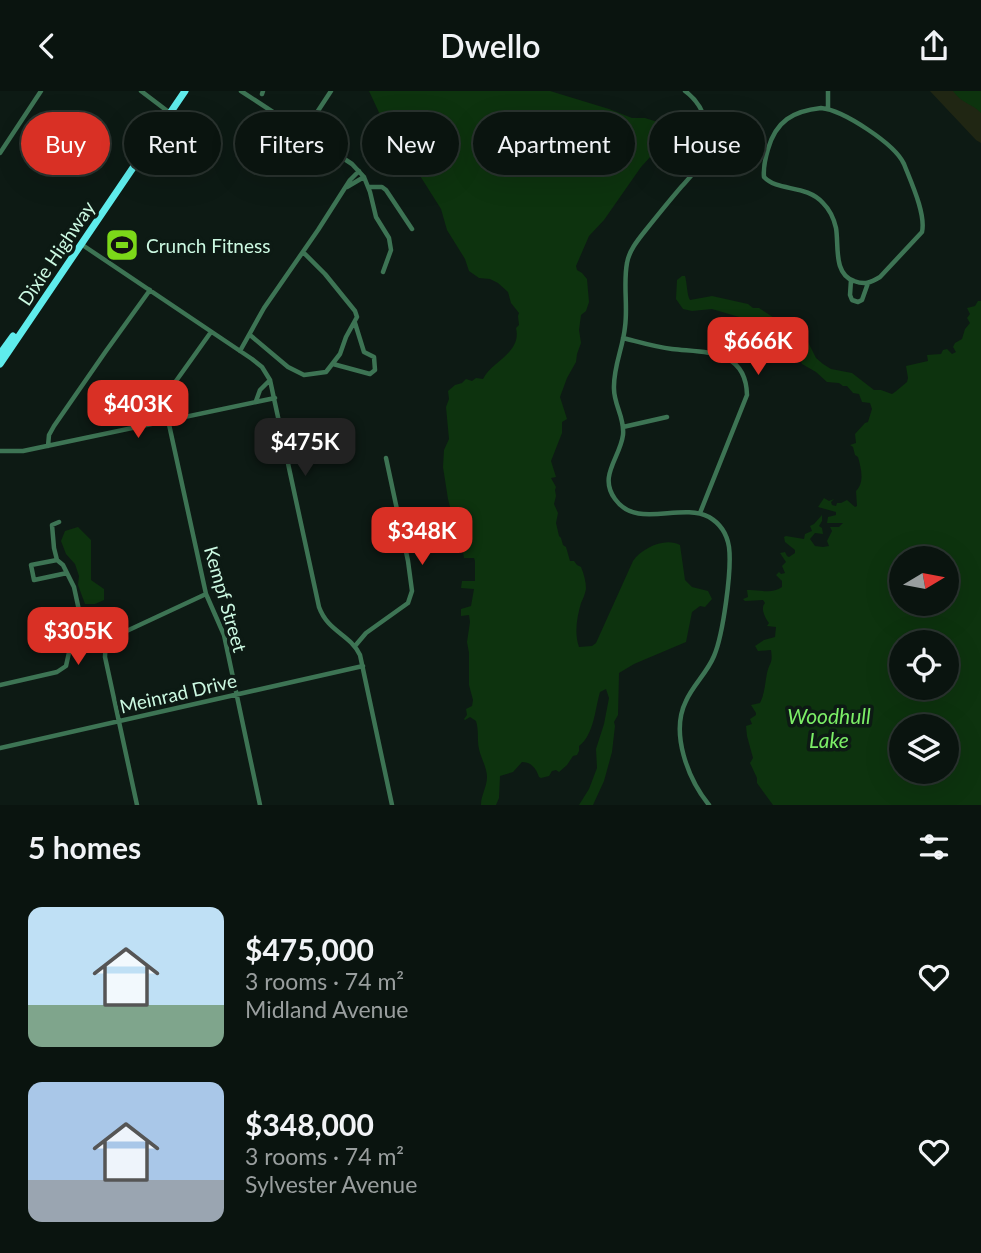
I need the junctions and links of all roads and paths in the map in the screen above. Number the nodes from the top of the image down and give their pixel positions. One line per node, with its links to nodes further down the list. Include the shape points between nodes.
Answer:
1 (41, 91): 12 (street)
2 (141, 91): 9 (street)
3 (185, 91): 10 (main road, Dixie Highway)
4 (240, 91): 13 (street)
5 (331, 91): 11 (street)
6 (685, 91): 29 (street, via 703,113 708,142 696,170 628,257)
7 (828, 91): 8 (street)
8 (828, 109): 22 (street, via 791,116 774,131 764,174 772,183 814,195 823,203 835,225 841,269); 23 (street, via 862,127 901,157 921,214 922,232 880,277)
9 (169, 112)
10 (171, 112)
11 (317, 112)
12 (0, 153)
13 (359, 171): 15 (street); 17 (street)
14 (128, 175): 19 (main road, Dixie Highway)
15 (364, 177): 16 (street); 17 (street)
16 (368, 187): 18 (street, via 382,187); 21 (street, via 390,245)
17 (346, 188): 20 (street)
18 (412, 229)
19 (81, 244): 24 (street); 26 (main road, Dixie Highway)
20 (303, 252): 25 (street, via 345,296 355,310); 28 (street)
21 (383, 272)
22 (851, 280): 23 (street); 23 (street, via 850,295 858,302)
23 (868, 283)
24 (150, 290): 27 (street); 42 (street, via 54,426)
25 (355, 322): 33 (street); 33 (street, via 364,352 374,356 375,370 370,374)
26 (26, 325): 31 (main road); 32 (main road, Dixie Highway)
27 (211, 332): 30 (street); 36 (street)
28 (250, 335): 30 (street); 33 (street, via 304,375 326,372)
29 (623, 338): 41 (street, via 614,390); 45 (street, via 716,354 736,363 745,378 747,395)
30 (240, 351): 34 (street, via 262,367)
31 (0, 354)
32 (0, 363)
33 (333, 364)
34 (270, 380): 35 (street); 37 (street)
35 (275, 398): 37 (street); 50 (street, via 319,607 327,623)
36 (166, 400): 39 (street, Kempf Street); 40 (street)
37 (256, 402): 39 (street)
38 (667, 417): 41 (street)
39 (169, 420): 40 (street); 49 (street, Kempf Street)
40 (149, 424): 42 (street)
41 (623, 427): 45 (street, via 608,477 617,502 643,515)
42 (48, 446): 43 (street)
43 (0, 451)
44 (386, 458): 50 (street, via 412,591 408,603)
45 (700, 513): 59 (street, via 722,527 729,553 719,642 684,705 680,722 692,778)
46 (59, 522): 47 (street, via 52,525)
47 (57, 560): 48 (street); 48 (street, via 31,565 34,580)
48 (67, 573): 52 (street, via 80,615 66,666)
49 (206, 594): 53 (street, Kempf Street, via 222,627); 54 (street, via 107,644 105,657)
50 (355, 646): 51 (street)
51 (363, 666): 53 (street, Meinrad Drive); 58 (street)
52 (0, 685)
53 (237, 694): 54 (street, Meinrad Drive); 57 (street, Kempf Street)
54 (120, 720): 55 (street, Meinrad Drive); 56 (street)
55 (0, 748)
56 (137, 805)
57 (260, 805)
58 (392, 805)
59 (709, 805)

